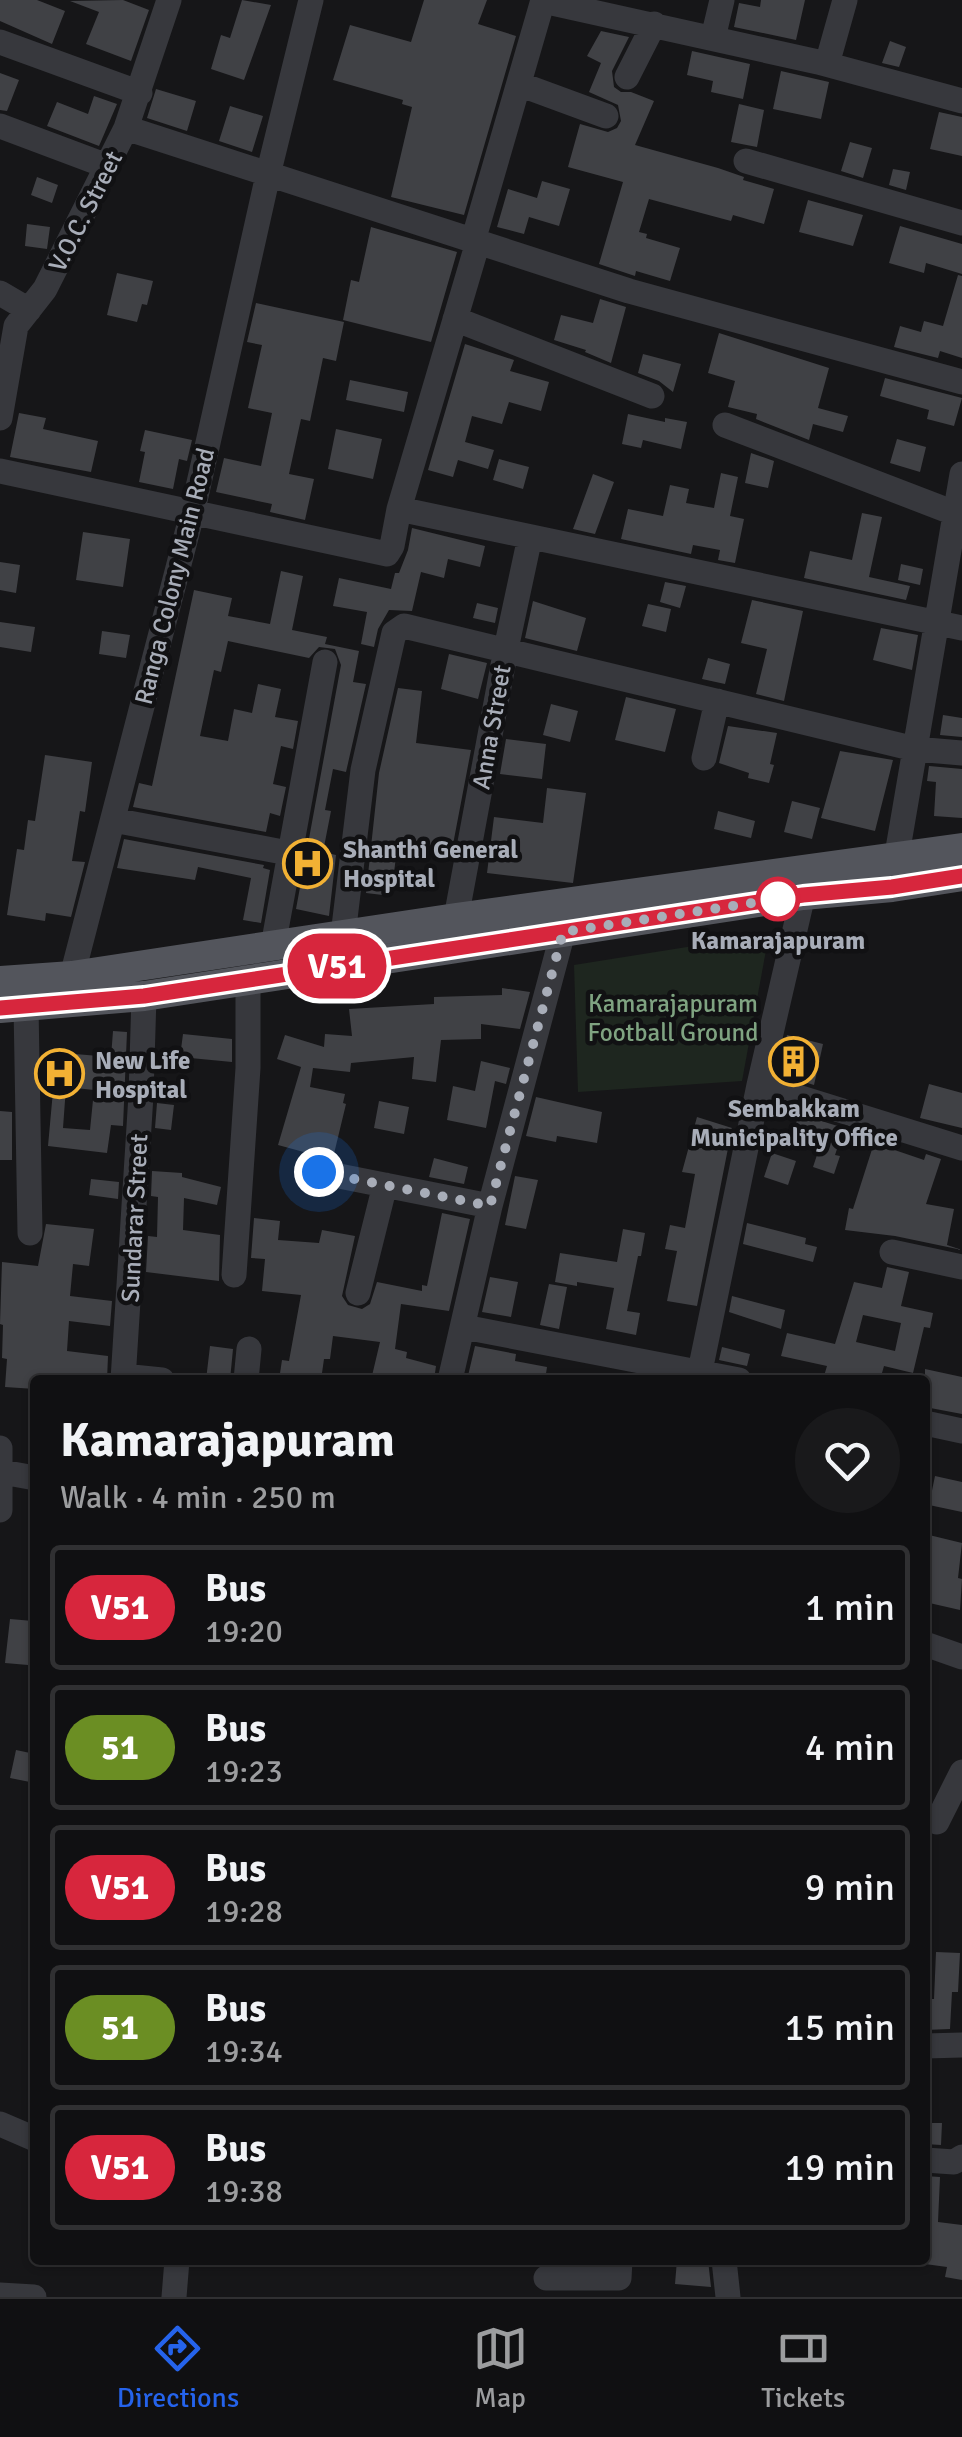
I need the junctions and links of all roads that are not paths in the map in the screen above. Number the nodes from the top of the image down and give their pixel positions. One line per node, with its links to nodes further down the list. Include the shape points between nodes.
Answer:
1 (169, 0): 12 (street, V.O.C. Street)
2 (311, 0): 19 (street, Ranga Colony Main Road)
3 (543, 0): 6 (street); 11 (street)
4 (722, 0): 7 (street)
5 (845, 0): 9 (street)
6 (654, 24): 7 (street); 10 (street)
7 (713, 38): 9 (street)
8 (0, 42): 12 (street)
9 (827, 64): 13 (street)
10 (627, 77)
11 (519, 84): 14 (street); 21 (street)
12 (140, 93): 16 (street, V.O.C. Street)
13 (962, 101)
14 (606, 116)
15 (0, 126): 18 (street)
16 (126, 128): 18 (street, V.O.C. Street); 19 (street)
17 (746, 162): 20 (street)
18 (107, 166): 23 (street, V.O.C. Street)
19 (268, 174): 21 (street); 32 (street, Ranga Colony Main Road)
20 (962, 223)
21 (476, 242): 24 (street); 25 (street)
22 (0, 293): 23 (street)
23 (29, 310): 27 (street, V.O.C. Street, via 16,326)
24 (455, 320): 26 (street); 31 (street)
25 (962, 382)
26 (652, 396)
27 (0, 418)
28 (725, 425): 33 (street)
29 (0, 471): 32 (street)
30 (962, 474): 33 (street)
31 (400, 509): 32 (street, via 392,546 380,555); 34 (street)
32 (192, 514): 43 (street, Ranga Colony Main Road)
33 (958, 515): 35 (street)
34 (530, 537): 35 (street); 37 (street, Anna Street)
35 (936, 623): 36 (street); 40 (street)
36 (962, 628)
37 (506, 648): 39 (street); 50 (street, Anna Street); 52 (street, via 412,626 394,633 363,770)
38 (325, 662): 45 (street)
39 (717, 701): 40 (street); 42 (street)
40 (915, 749): 41 (street); 46 (street)
41 (962, 753)
42 (704, 758)
43 (113, 820): 45 (street); 54 (street, Ranga Colony Main Road)
44 (962, 848): 46 (main road)
45 (288, 853): 53 (street)
46 (897, 855): 48 (street); 50 (main road)
47 (962, 876): 48 (main road)
48 (892, 887): 49 (main road)
49 (803, 895): 51 (main road); 59 (street)
50 (456, 918): 52 (main road)
51 (563, 932): 55 (main road); 63 (street)
52 (342, 935): 53 (main road)
53 (272, 946): 54 (main road)
54 (72, 976): 56 (main road)
55 (248, 980): 57 (main road); 67 (street)
56 (0, 981)
57 (144, 996): 58 (main road); 72 (street, Sundarar Street)
58 (13, 1007): 64 (street)
59 (759, 1085): 60 (street); 71 (street)
60 (962, 1148)
61 (319, 1172): 62 (street)
62 (385, 1186): 63 (street); 68 (street)
63 (490, 1206): 69 (street)
64 (30, 1233)
65 (892, 1252): 66 (street)
66 (962, 1266)
67 (234, 1274)
68 (358, 1294)
69 (464, 1327): 71 (street); 74 (street)
70 (250, 1348): 73 (street)
71 (700, 1371): 75 (street)
72 (123, 1375)
73 (247, 1375)
74 (451, 1375)
75 (717, 1375)
76 (930, 1423): 77 (street)
77 (962, 1431)
78 (1, 1460): 79 (street); 80 (street)
79 (30, 1475)
80 (0, 1510)
81 (930, 1645): 82 (street)
82 (961, 1652)
83 (962, 1772): 84 (street)
84 (941, 1821)
85 (930, 2046): 86 (street)
86 (962, 2046)
87 (0, 2124): 88 (street)
88 (30, 2137)
89 (962, 2157): 90 (street)
90 (930, 2160)
91 (176, 2265): 97 (street)
92 (620, 2265): 94 (street, via 619,2278)
93 (725, 2265): 98 (street)
94 (546, 2278)
95 (0, 2295): 96 (street)
96 (34, 2297)
97 (174, 2297)
98 (728, 2297)

